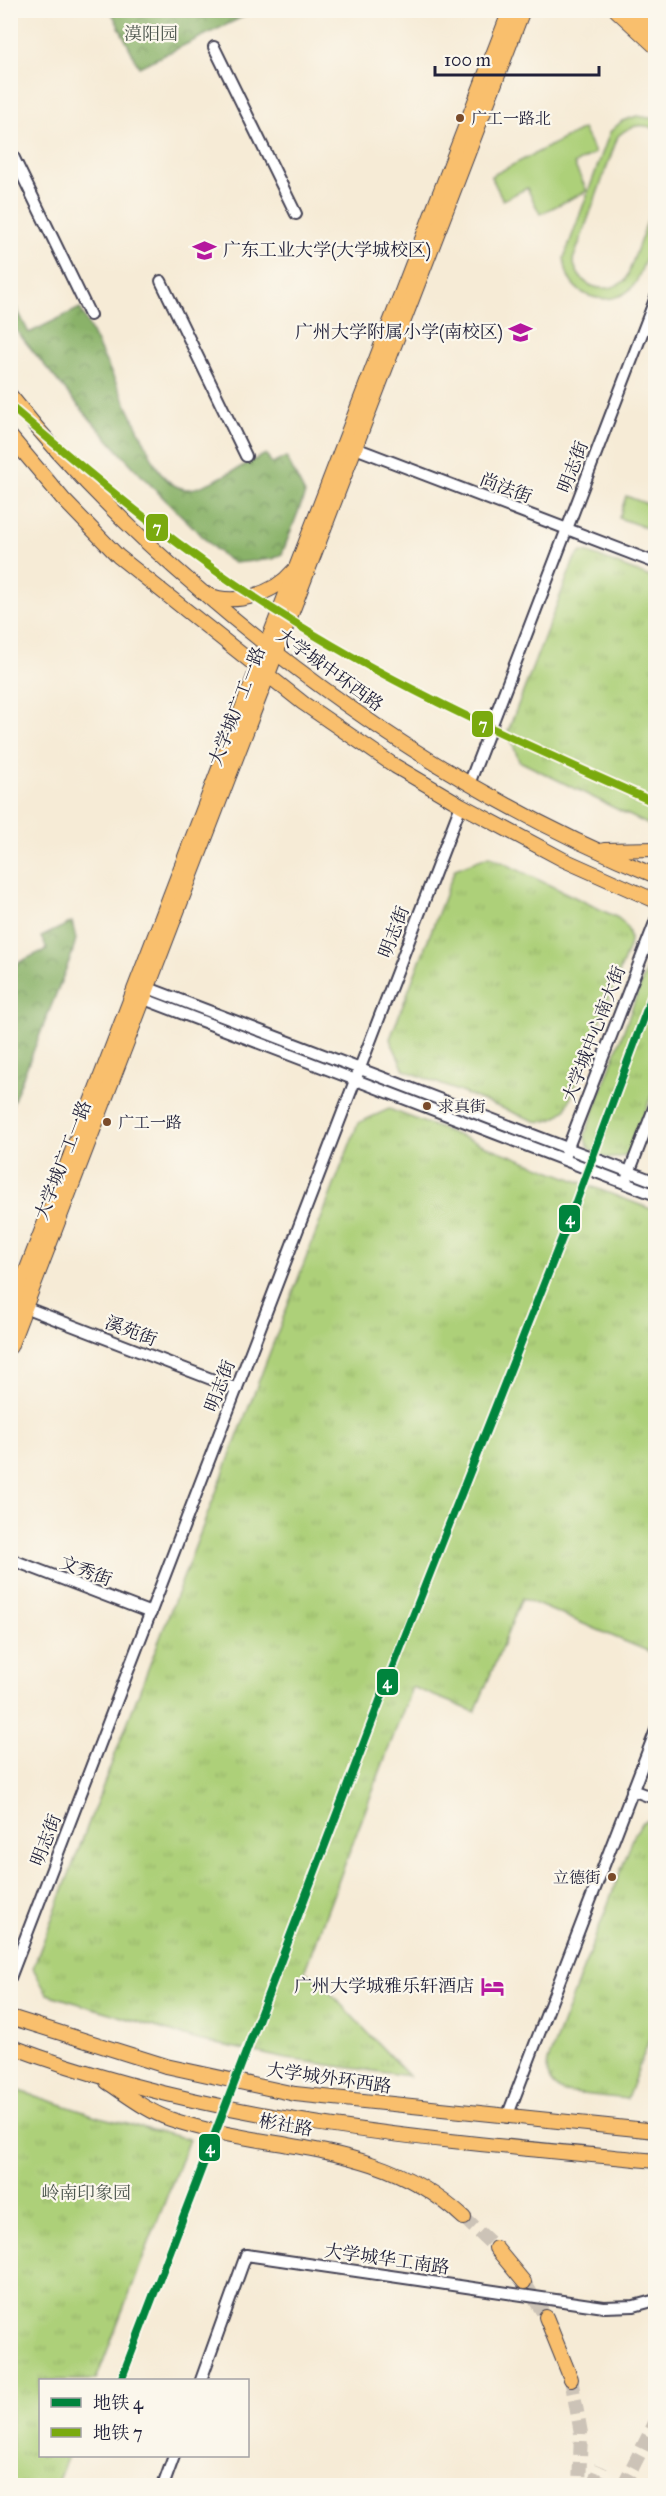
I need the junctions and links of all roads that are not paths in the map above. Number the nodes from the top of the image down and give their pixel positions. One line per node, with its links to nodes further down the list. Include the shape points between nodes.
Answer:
1 (510, 10): 15 (main road, 大学城广工一路)
2 (523, 10): 15 (main road, 大学城广工一路)
3 (616, 10): 7 (main road)
4 (634, 10): 5 (main road)
5 (656, 31)
6 (214, 47): 9 (street)
7 (656, 47)
8 (10, 150): 12 (street)
9 (296, 214)
10 (161, 281): 16 (street)
11 (656, 297): 17 (street, 明志街)
12 (90, 315)
13 (10, 396): 20 (main road, 大学城中环西路, via 118,517)
14 (10, 436): 22 (main road, via 118,556)
15 (350, 446): 17 (street, 尚法街); 19 (main road, 大学城广工一路); 21 (main road, 大学城广工一路)
16 (246, 456)
17 (567, 529): 18 (street, 尚法街); 23 (street, 明志街)
18 (656, 563)
19 (297, 566): 20 (main road, via 280,583 254,596 222,599); 21 (main road, 大学城广工一路)
20 (200, 590): 21 (main road, 大学城中环西路)
21 (271, 650): 22 (main road, 大学城广工一路); 23 (main road, 大学城中环西路, via 354,711)
22 (263, 673): 24 (main road, via 385,760); 30 (main road, 大学城广工一路)
23 (469, 784): 26 (main road, 大学城中环西路)
24 (460, 805): 28 (main road, via 554,855); 31 (street, 明志街)
25 (656, 849): 26 (main road)
26 (596, 850): 27 (main road, 大学城中环西路)
27 (656, 876)
28 (656, 900)
29 (656, 920): 34 (street, 大学城中心南大街)
30 (141, 991): 31 (street); 32 (street); 40 (main road, 大学城广工一路)
31 (360, 1069): 32 (street, 明志街); 34 (street)
32 (355, 1080): 35 (street); 42 (street, 明志街)
33 (656, 1103): 36 (street)
34 (568, 1149): 35 (street, 大学城中心南大街); 36 (street)
35 (563, 1160): 38 (street)
36 (629, 1172): 37 (street); 38 (street)
37 (656, 1182)
38 (624, 1184): 39 (street)
39 (656, 1195)
40 (17, 1308): 41 (main road, 大学城广工一路); 42 (street, 溪苑街)
41 (10, 1347)
42 (237, 1389): 44 (street, 明志街)
43 (10, 1559): 44 (street, 文秀街)
44 (151, 1613): 48 (street, 明志街)
45 (656, 1730): 46 (street)
46 (632, 1790): 47 (street); 52 (street)
47 (656, 1800)
48 (10, 1978)
49 (10, 2017): 52 (main road, 大学城外环西路, via 139,2058 248,2085 332,2099)
50 (10, 2046): 51 (main road)
51 (98, 2075): 54 (main road, via 159,2093 291,2121); 55 (main road, 彬社路, via 169,2119 369,2162 425,2189)
52 (507, 2116): 53 (main road, 大学城外环西路)
53 (656, 2131)
54 (656, 2161)
55 (464, 2218)
56 (496, 2248): 57 (main road)
57 (524, 2282)
58 (656, 2300): 60 (street, 大学城华工南路, via 634,2306 604,2307 246,2255)
59 (546, 2317): 61 (main road)
60 (201, 2379)
61 (571, 2379)
62 (174, 2457): 63 (street)
63 (163, 2486)

